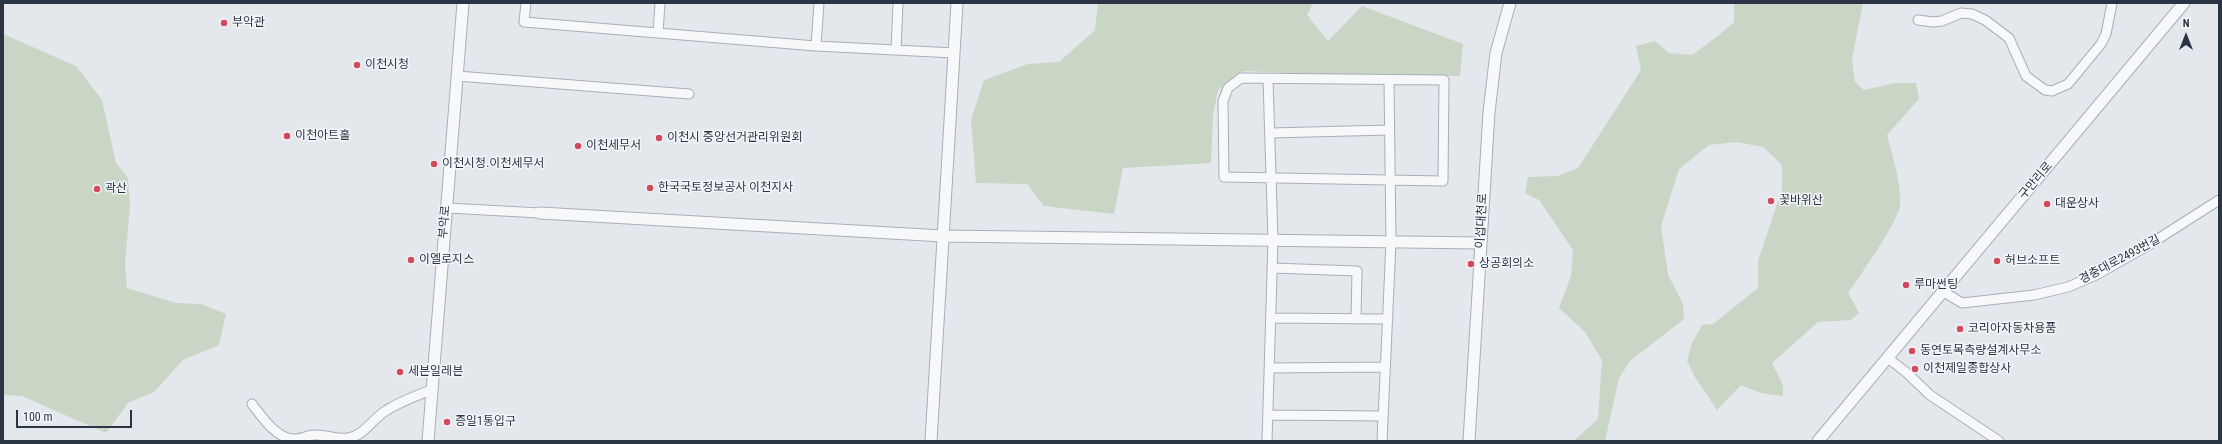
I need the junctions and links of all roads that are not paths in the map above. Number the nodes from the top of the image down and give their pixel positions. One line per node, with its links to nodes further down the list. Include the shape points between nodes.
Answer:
1 (463, 3): 15 (street, 부악로)
2 (526, 3): 11 (street, via 524,22)
3 (660, 3): 11 (street)
4 (819, 3): 12 (street)
5 (898, 3): 13 (street)
6 (957, 3): 14 (street)
7 (1510, 3): 29 (street, 이섭대천로, via 1496,53 1492,82)
8 (2112, 3): 10 (street, via 2106,34 2101,44 2068,84 2052,92 2026,76 2009,38 1985,20 1972,14 1961,14 1942,21)
9 (2184, 3): 31 (street, 구만리로)
10 (1918, 20)
11 (658, 33): 12 (street)
12 (816, 46): 13 (street)
13 (896, 50): 14 (street)
14 (954, 53): 26 (street)
15 (457, 76): 18 (street); 24 (street, 부악로)
16 (1268, 78): 17 (street); 20 (street); 21 (street, via 1241,78 1228,88 1223,101 1224,177)
17 (1389, 80): 19 (street); 22 (street, via 1444,80 1443,181)
18 (689, 94)
19 (1390, 130): 20 (street); 22 (street)
20 (1270, 132): 21 (street)
21 (1271, 179): 22 (street); 27 (street)
22 (1390, 181): 28 (street)
23 (2219, 200): 31 (street, 경충대로2493번길, via 2096,276 2068,287 2034,295 1962,303)
24 (447, 208): 25 (street); 38 (street, 부악로)
25 (540, 213): 26 (street)
26 (943, 236): 27 (street); 45 (street)
27 (1273, 240): 28 (street); 30 (street)
28 (1391, 242): 29 (street); 34 (street)
29 (1481, 243): 48 (street, 이섭대천로)
30 (1272, 268): 32 (street); 33 (street, via 1357,271)
31 (1944, 292): 35 (street, 구만리로)
32 (1271, 318): 33 (street); 37 (street)
33 (1356, 319): 34 (street)
34 (1388, 319): 36 (street)
35 (1888, 358): 49 (street, 구만리로); 50 (street, via 1930,395)
36 (1385, 367): 37 (street); 41 (street)
37 (1270, 368): 40 (street)
38 (431, 390): 42 (street, via 385,411); 44 (street, 부악로)
39 (252, 404): 42 (street, via 284,437 294,439 313,435 348,438)
40 (1268, 415): 41 (street); 46 (street)
41 (1383, 416): 47 (street)
42 (365, 429): 43 (street)
43 (362, 441)
44 (428, 441)
45 (931, 441)
46 (1267, 441)
47 (1382, 441)
48 (1469, 441)
49 (1818, 441)
50 (1999, 441)

